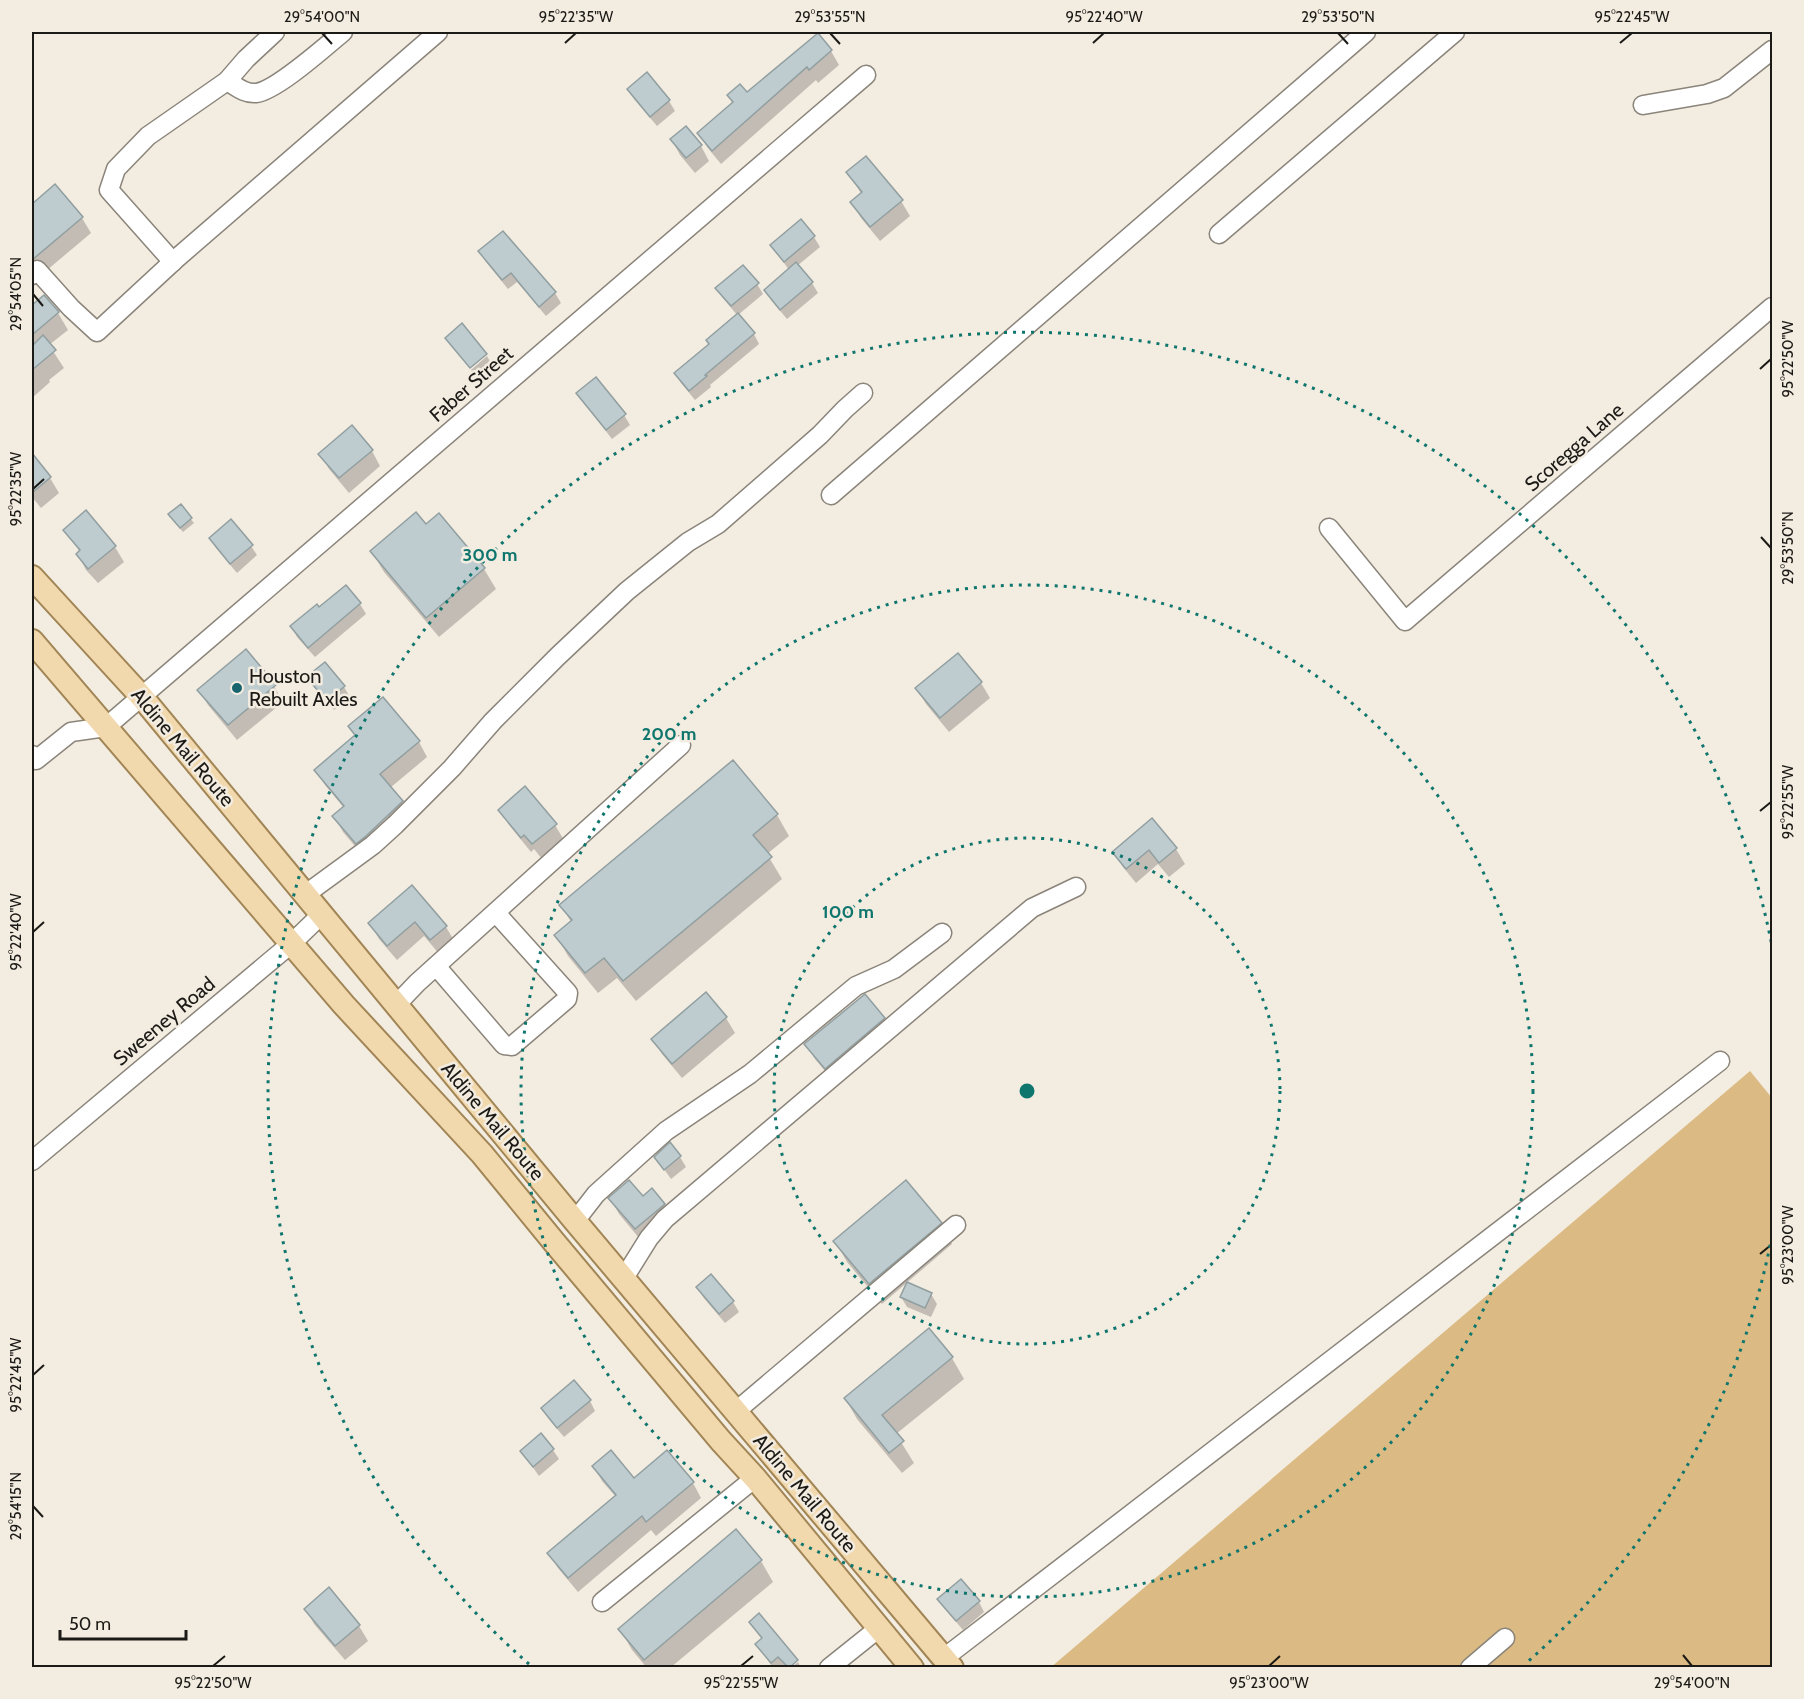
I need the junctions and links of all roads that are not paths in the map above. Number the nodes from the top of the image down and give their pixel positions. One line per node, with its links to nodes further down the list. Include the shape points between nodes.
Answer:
1 (275, 32): 8 (street)
2 (343, 32): 8 (street, via 276,85 258,93 245,93)
3 (1366, 32): 15 (street)
4 (1455, 32): 10 (street)
5 (434, 33): 11 (street)
6 (1773, 50): 9 (street, via 1724,87 1707,94)
7 (866, 75): 19 (street, Faber Street)
8 (227, 81): 11 (street, via 148,136 116,169 109,190)
9 (1643, 105)
10 (1219, 234)
11 (173, 262): 12 (street, via 97,332 37,270)
12 (32, 275)
13 (1773, 307): 16 (street, Scoregga Lane, via 1405,621)
14 (863, 393): 24 (street, via 727,517 627,591 493,721 395,825)
15 (831, 495)
16 (1329, 528)
17 (32, 577): 19 (main road, Aldine Mail Route)
18 (32, 641): 20 (main road, Aldine Mail Route)
19 (141, 696): 20 (street, Faber Street); 24 (main road, Aldine Mail Route)
20 (106, 726): 22 (street, via 71,732 36,760); 28 (main road, Aldine Mail Route)
21 (681, 745): 25 (street)
22 (32, 755)
23 (1076, 886): 37 (street, via 1032,908 665,1220)
24 (306, 894): 26 (main road, Aldine Mail Route)
25 (495, 913): 29 (street); 29 (street, via 568,993 567,999 512,1046 504,1045)
26 (322, 914): 28 (street, Sweeney Road); 30 (main road, Aldine Mail Route)
27 (942, 933): 34 (street, via 894,969 855,986 750,1074 666,1131 596,1194)
28 (292, 944): 31 (main road, Aldine Mail Route); 33 (street, Sweeney Road)
29 (436, 966): 30 (street)
30 (396, 1005): 31 (main road); 34 (main road, Aldine Mail Route)
31 (369, 1032): 36 (main road, Aldine Mail Route, via 482,1154)
32 (1720, 1061): 44 (street)
33 (32, 1161)
34 (575, 1221): 36 (main road); 37 (main road, Aldine Mail Route)
35 (956, 1225): 38 (street)
36 (554, 1242): 40 (main road, Aldine Mail Route)
37 (624, 1278): 38 (main road, Aldine Mail Route)
38 (735, 1412): 39 (main road, Aldine Mail Route)
39 (775, 1458): 40 (main road); 44 (main road, Aldine Mail Route)
40 (755, 1478): 41 (street); 42 (main road, Aldine Mail Route)
41 (602, 1602)
42 (879, 1628): 45 (street); 46 (main road, Aldine Mail Route)
43 (1505, 1638): 47 (street)
44 (948, 1663)
45 (839, 1664)
46 (912, 1668)
47 (1470, 1668)

